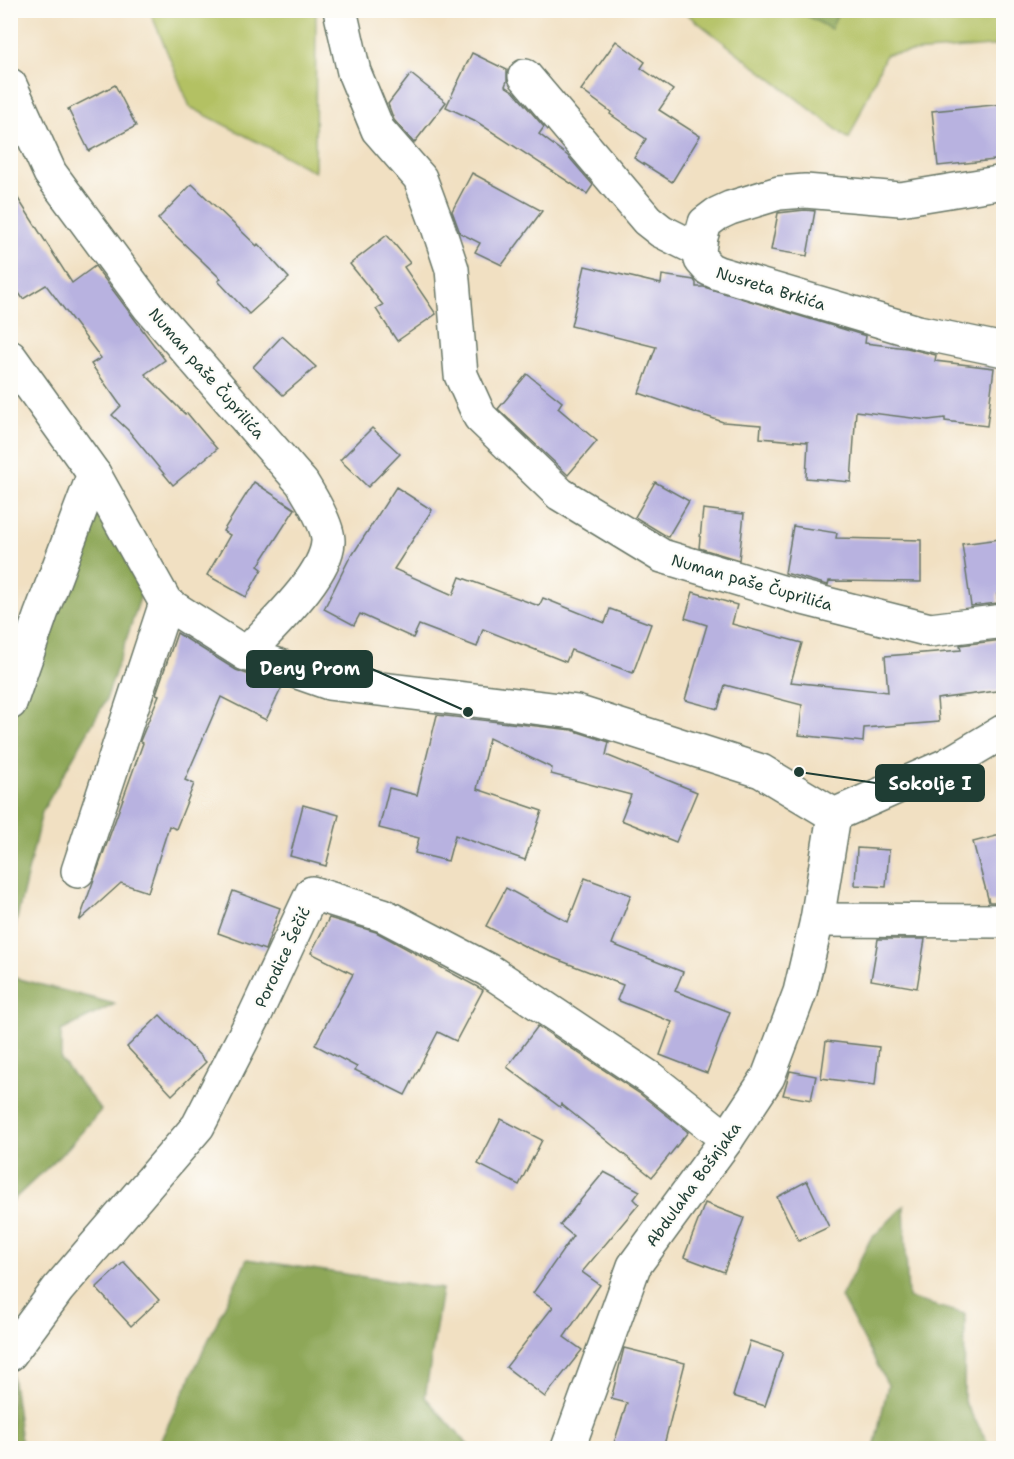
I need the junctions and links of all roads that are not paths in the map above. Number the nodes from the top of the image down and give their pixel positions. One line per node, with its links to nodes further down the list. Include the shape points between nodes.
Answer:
1 (340, 10): 10 (street, Numan paše Čuprilića, via 354,72 378,130 420,178 452,269 460,375 480,417 560,494 662,556 795,596 930,630)
2 (525, 76): 5 (street, via 647,220)
3 (10, 85): 11 (street, Numan paše Čuprilića, via 50,173 148,307 302,483 318,509 328,542 320,568)
4 (1004, 182): 5 (street, Nusreta Brkića, via 900,199 804,191 779,193 717,214 705,223)
5 (699, 250): 6 (street, Nusreta Brkića, via 701,260 718,273 918,332)
6 (1004, 350)
7 (10, 357): 8 (street)
8 (94, 474): 9 (street); 12 (street)
9 (166, 603): 11 (street); 15 (street)
10 (1004, 621)
11 (246, 654): 14 (street, via 329,683 576,712 761,771)
12 (10, 703)
13 (1004, 731): 14 (street, via 947,765)
14 (834, 815): 16 (street, Abdulaha Bošnjaka)
15 (78, 871)
16 (817, 920): 17 (street); 18 (street, Abdulaha Bošnjaka, via 800,992 768,1077)
17 (1004, 921)
18 (727, 1139): 19 (street, Porodice Šečić, via 650,1078 488,970 383,915 312,893 198,1126 58,1289); 20 (street, Abdulaha Bošnjaka, via 634,1266)
19 (10, 1354)
20 (568, 1449)

